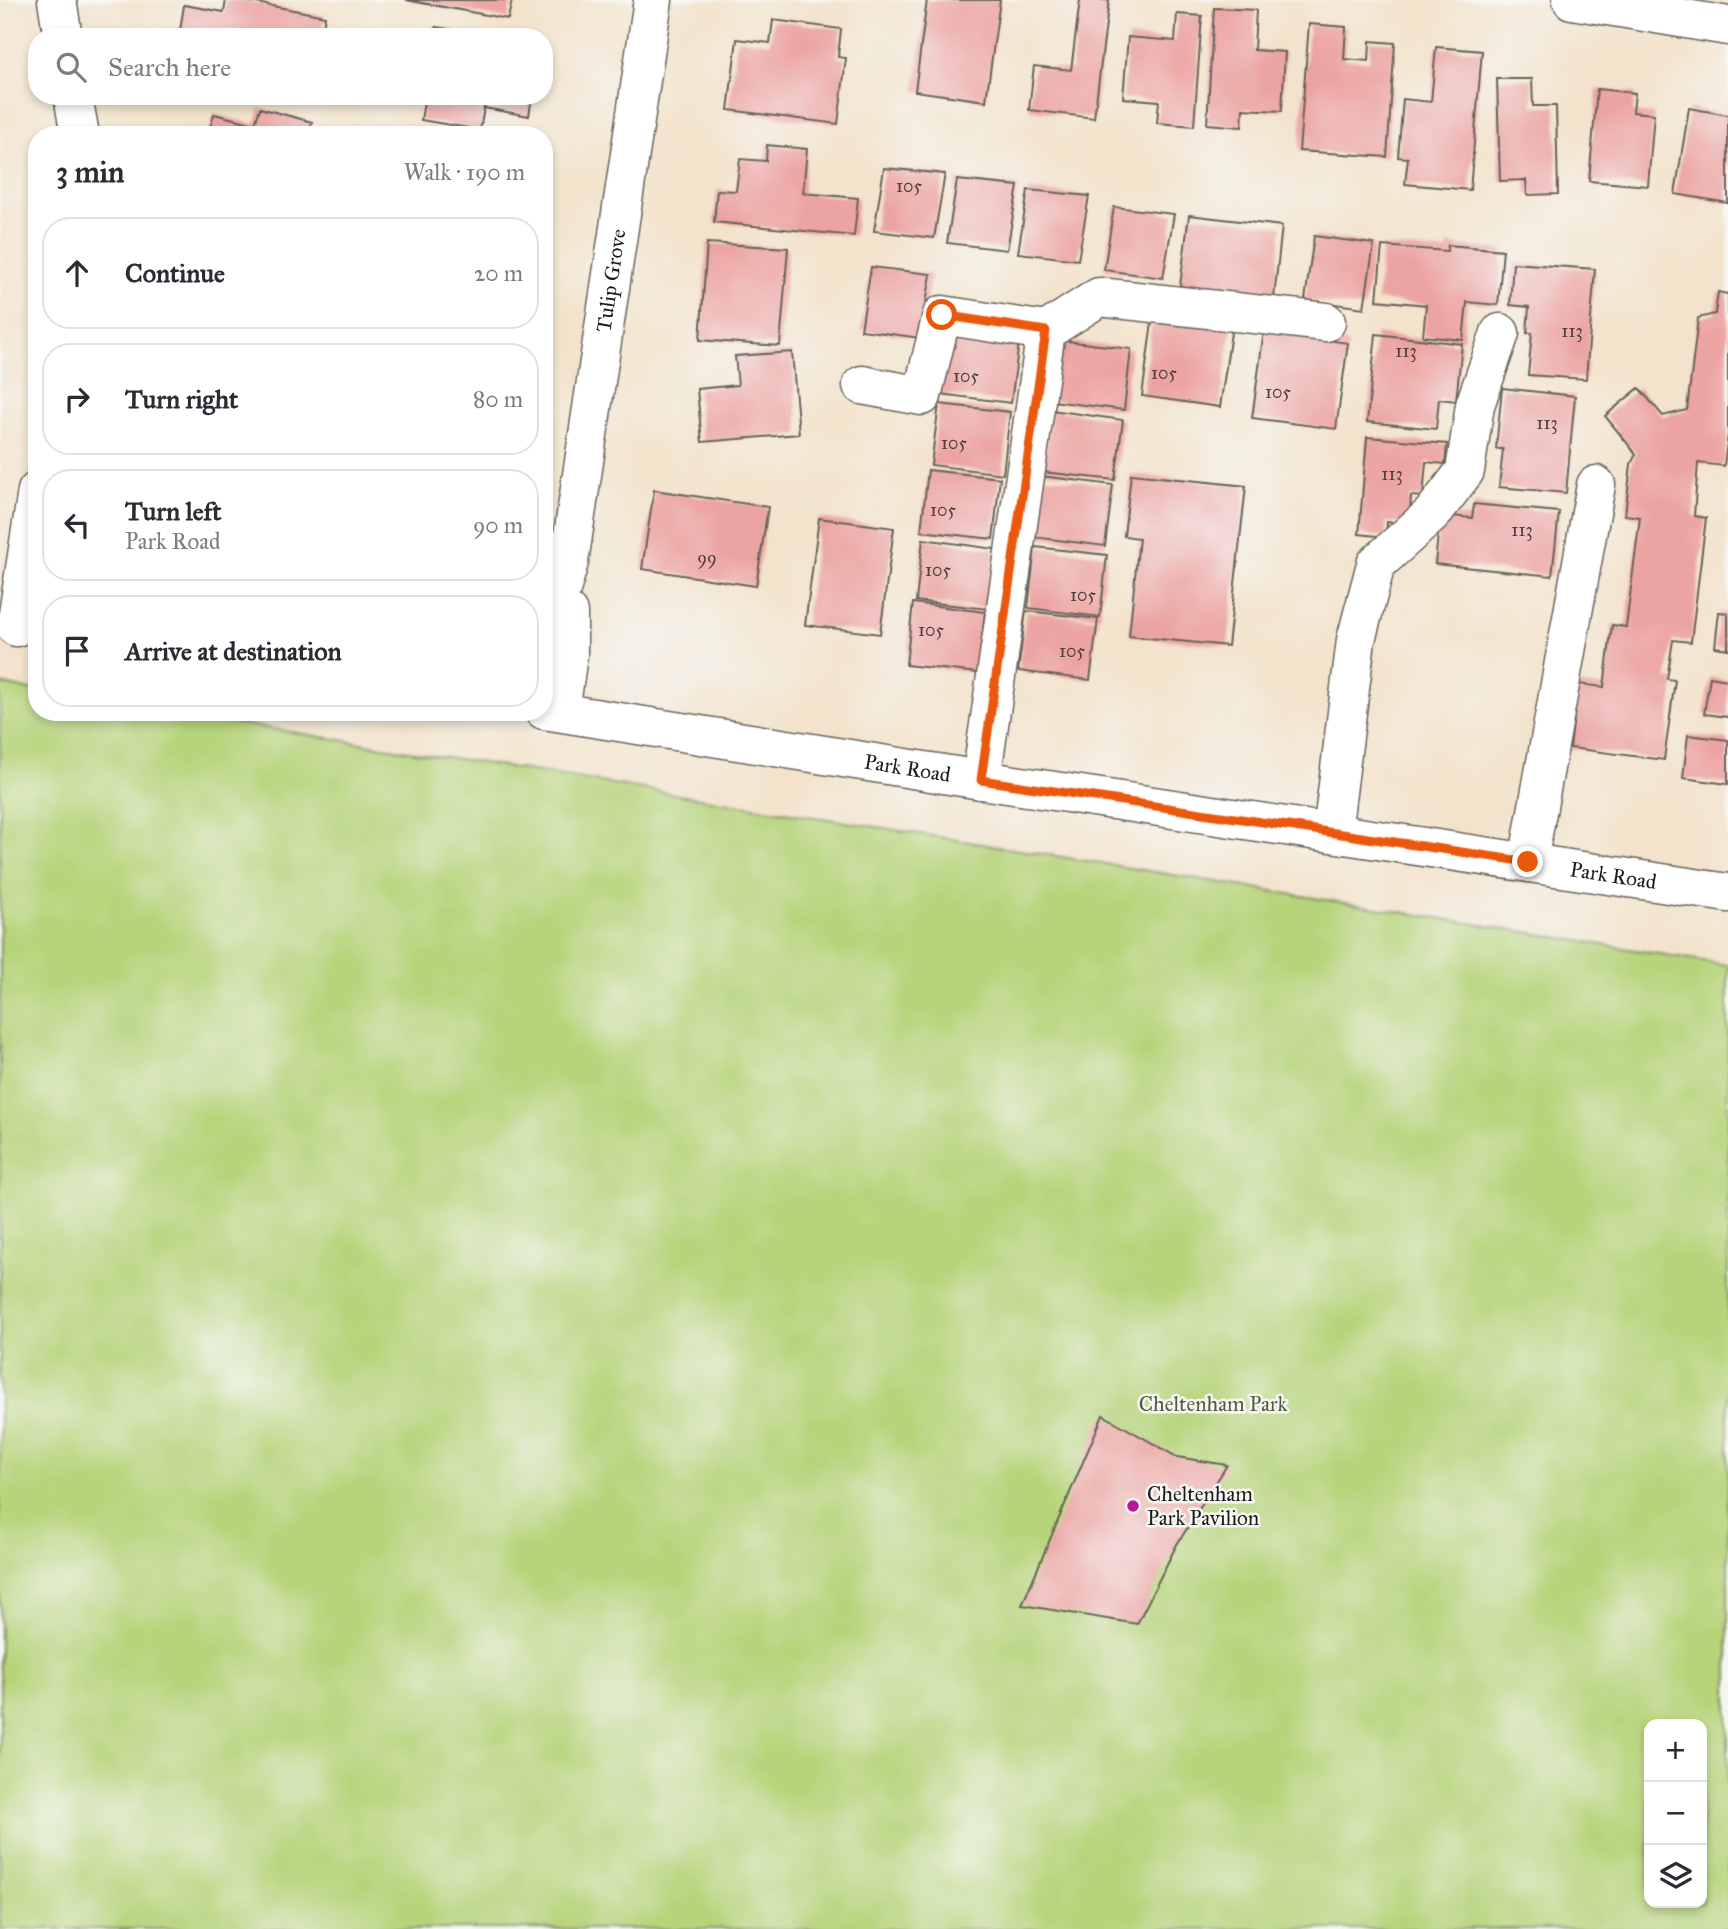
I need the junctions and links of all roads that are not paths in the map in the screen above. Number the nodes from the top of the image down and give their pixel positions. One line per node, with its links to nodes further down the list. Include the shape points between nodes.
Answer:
1 (57, 0): 5 (street)
2 (653, 0): 14 (street, Tulip Grove)
3 (1572, 0): 4 (street)
4 (1728, 26)
5 (62, 28)
6 (75, 105): 7 (street)
7 (78, 126)
8 (1325, 322): 9 (street, via 1099,297)
9 (1046, 331): 11 (street, via 942,315 922,396); 19 (street)
10 (1500, 332): 20 (street, via 1475,405 1465,471 1432,514 1376,565 1356,640)
11 (862, 385)
12 (1596, 485): 21 (street)
13 (28, 555): 16 (street)
14 (569, 562): 15 (street, Tulip Grove); 17 (street, Tulip Grove, via 568,655)
15 (553, 618)
16 (18, 627)
17 (553, 708)
18 (553, 711): 19 (street, Park Road)
19 (981, 780): 20 (street, Park Road)
20 (1332, 833): 21 (street, Park Road)
21 (1528, 862): 22 (street, Park Road)
22 (1728, 892)

